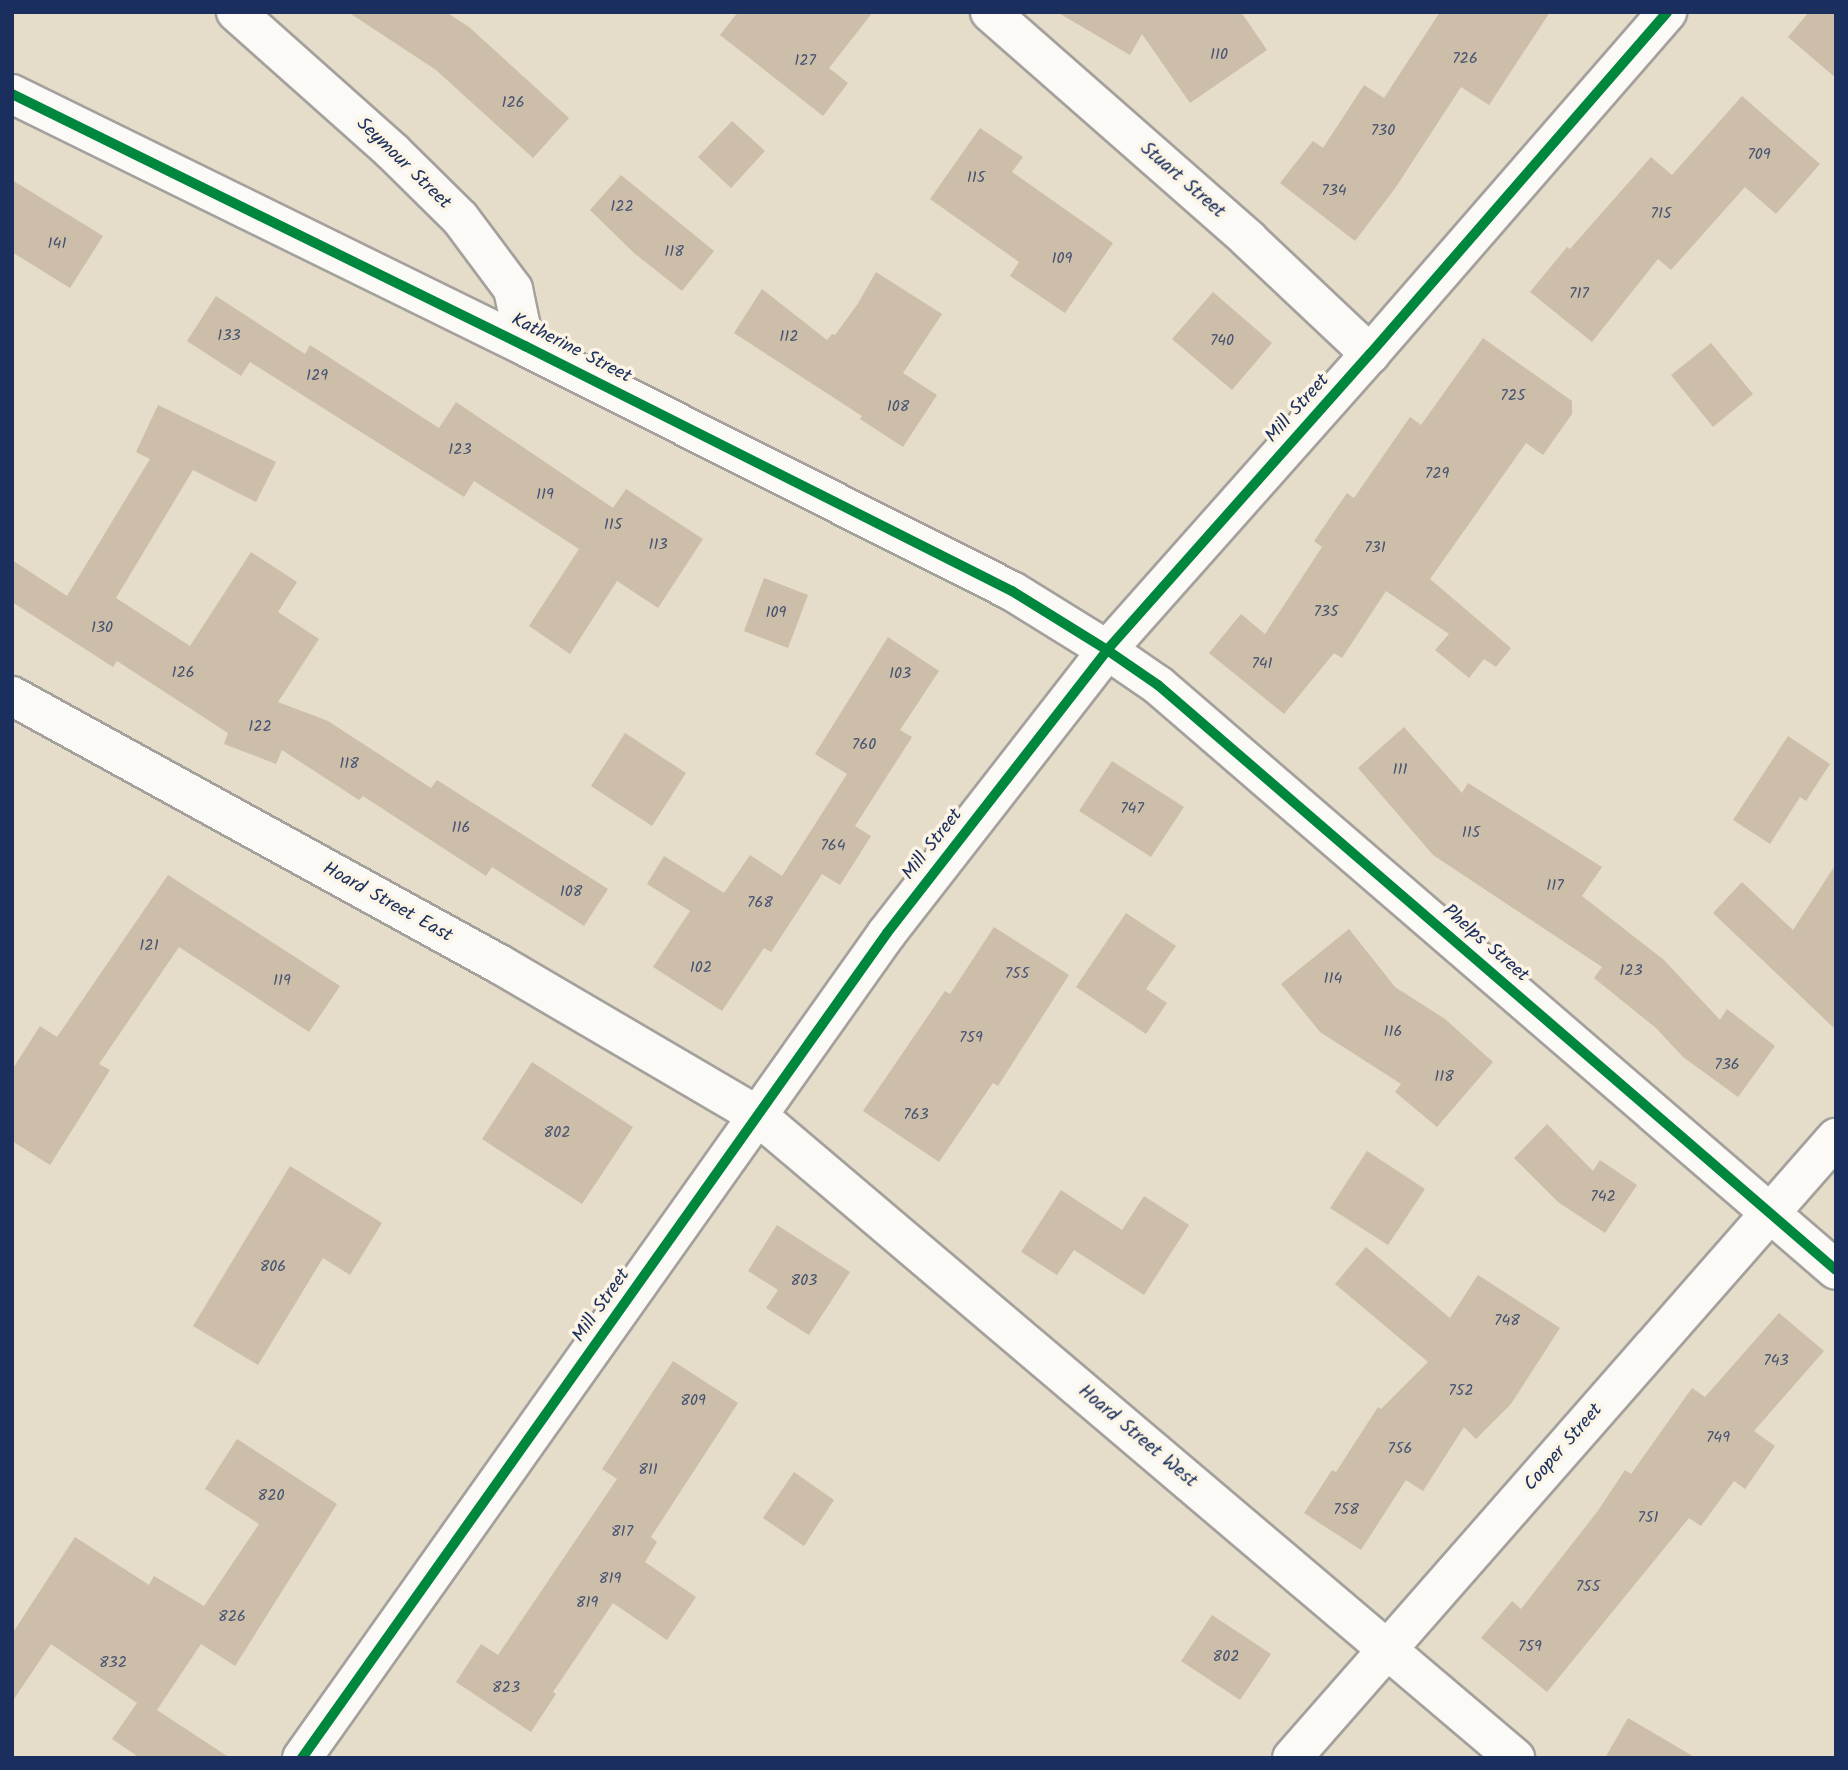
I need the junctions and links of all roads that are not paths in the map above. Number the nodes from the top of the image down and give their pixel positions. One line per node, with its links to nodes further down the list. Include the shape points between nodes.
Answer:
1 (236, 12): 5 (main road, Seymour Street, via 460,218 513,289)
2 (990, 12): 6 (main road, Stuart Street, via 1248,239)
3 (1667, 12): 6 (main road, Mill Street)
4 (12, 94): 5 (main road, Katherine Street)
5 (525, 346): 7 (main road, Katherine Street, via 1012,591)
6 (1370, 354): 7 (main road, Mill Street)
7 (1107, 650): 9 (main road, Mill Street, via 887,933); 11 (main road, Phelps Street, via 1158,685)
8 (12, 696): 9 (main road, Hoard Street East, via 501,965)
9 (758, 1116): 13 (main road, Hoard Street West); 14 (main road, Mill Street)
10 (1836, 1138): 11 (main road, Cooper Street)
11 (1771, 1213): 12 (main road, Phelps Street); 13 (main road, Cooper Street)
12 (1836, 1269)
13 (1387, 1649): 15 (main road, Cooper Street); 16 (main road, Hoard Street West)
14 (302, 1758)
15 (1292, 1758)
16 (1515, 1758)

